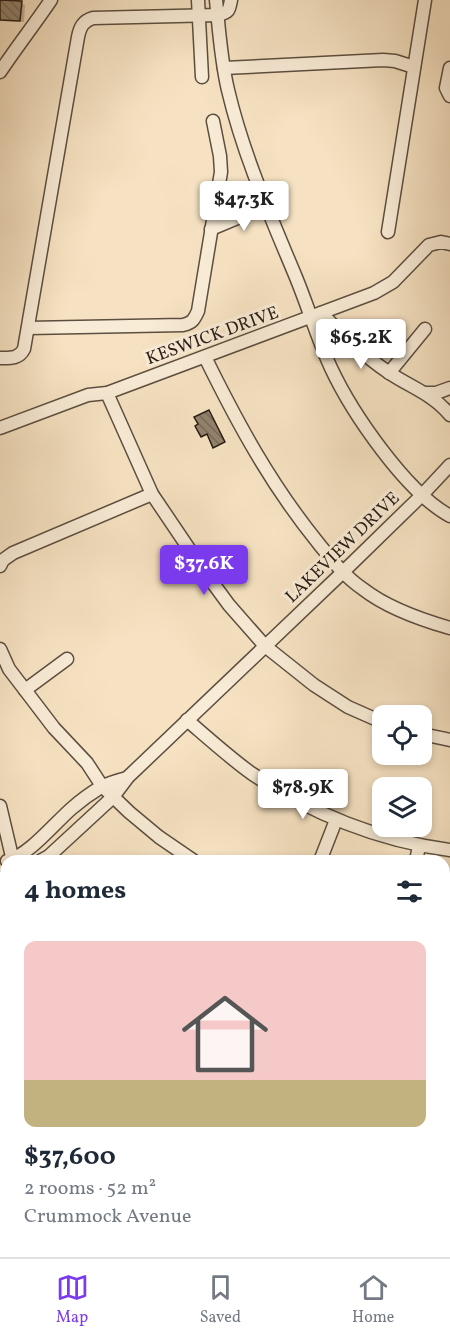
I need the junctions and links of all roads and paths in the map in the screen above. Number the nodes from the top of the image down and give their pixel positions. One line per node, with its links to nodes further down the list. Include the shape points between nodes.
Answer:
1 (51, 0): 8 (street)
2 (198, 0): 7 (street)
3 (216, 0): 6 (street)
4 (231, 0): 6 (street, via 229,10)
5 (425, 0): 9 (street)
6 (218, 15): 7 (street); 10 (street)
7 (198, 16): 13 (street); 22 (street, via 93,18 82,24)
8 (27, 36): 12 (street); 14 (street)
9 (414, 67): 10 (street, via 383,60); 19 (street)
10 (224, 68): 17 (street, via 238,125)
11 (450, 68): 15 (street, via 446,88)
12 (0, 72)
13 (202, 77)
14 (0, 84)
15 (450, 96)
16 (213, 121): 18 (street, via 221,171)
17 (266, 207): 18 (street); 21 (street)
18 (211, 229): 22 (street, via 198,311 190,323)
19 (388, 232)
20 (450, 244): 21 (street, KESWICK DRIVE, via 429,245 385,287)
21 (316, 315): 24 (street, KESWICK DRIVE); 26 (street); 34 (street, via 330,367 341,389 378,444)
22 (28, 328): 25 (street, via 22,353)
23 (425, 329): 26 (street)
24 (205, 357): 28 (street, KESWICK DRIVE); 37 (street, via 269,476)
25 (0, 358)
26 (389, 373): 29 (street)
27 (450, 388): 29 (street)
28 (107, 393): 31 (street, KESWICK DRIVE, via 88,395); 33 (street)
29 (426, 393): 30 (street)
30 (450, 415)
31 (0, 428)
32 (450, 465): 34 (street, LAKEVIEW DRIVE)
33 (152, 494): 36 (street, via 13,553); 39 (street, via 229,605)
34 (422, 495): 35 (street); 37 (street, LAKEVIEW DRIVE)
35 (450, 516)
36 (0, 566)
37 (342, 573): 38 (street, via 392,606); 39 (street, LAKEVIEW DRIVE)
38 (450, 628)
39 (265, 646): 43 (street, via 322,691); 44 (street, LAKEVIEW DRIVE)
40 (0, 649): 42 (street)
41 (67, 659): 42 (street)
42 (25, 690): 48 (street)
43 (372, 718)
44 (188, 720): 47 (street, LAKEVIEW DRIVE); 51 (street, via 251,773)
45 (432, 736): 46 (street)
46 (450, 740)
47 (128, 777): 48 (street, LAKEVIEW DRIVE); 49 (street, LAKEVIEW DRIVE)
48 (102, 786): 49 (street); 52 (street, LAKEVIEW DRIVE)
49 (113, 797): 54 (street, LAKEVIEW DRIVE); 61 (street)
50 (0, 806): 58 (street)
51 (336, 820): 55 (street); 62 (street)
52 (47, 832): 54 (street); 59 (street, LAKEVIEW DRIVE)
53 (0, 836): 57 (street)
54 (61, 844): 60 (street, LAKEVIEW DRIVE)
55 (419, 846): 56 (street); 63 (street)
56 (450, 850)
57 (6, 855)
58 (7, 855)
59 (16, 855)
60 (50, 855)
61 (185, 855)
62 (322, 855)
63 (417, 855)

